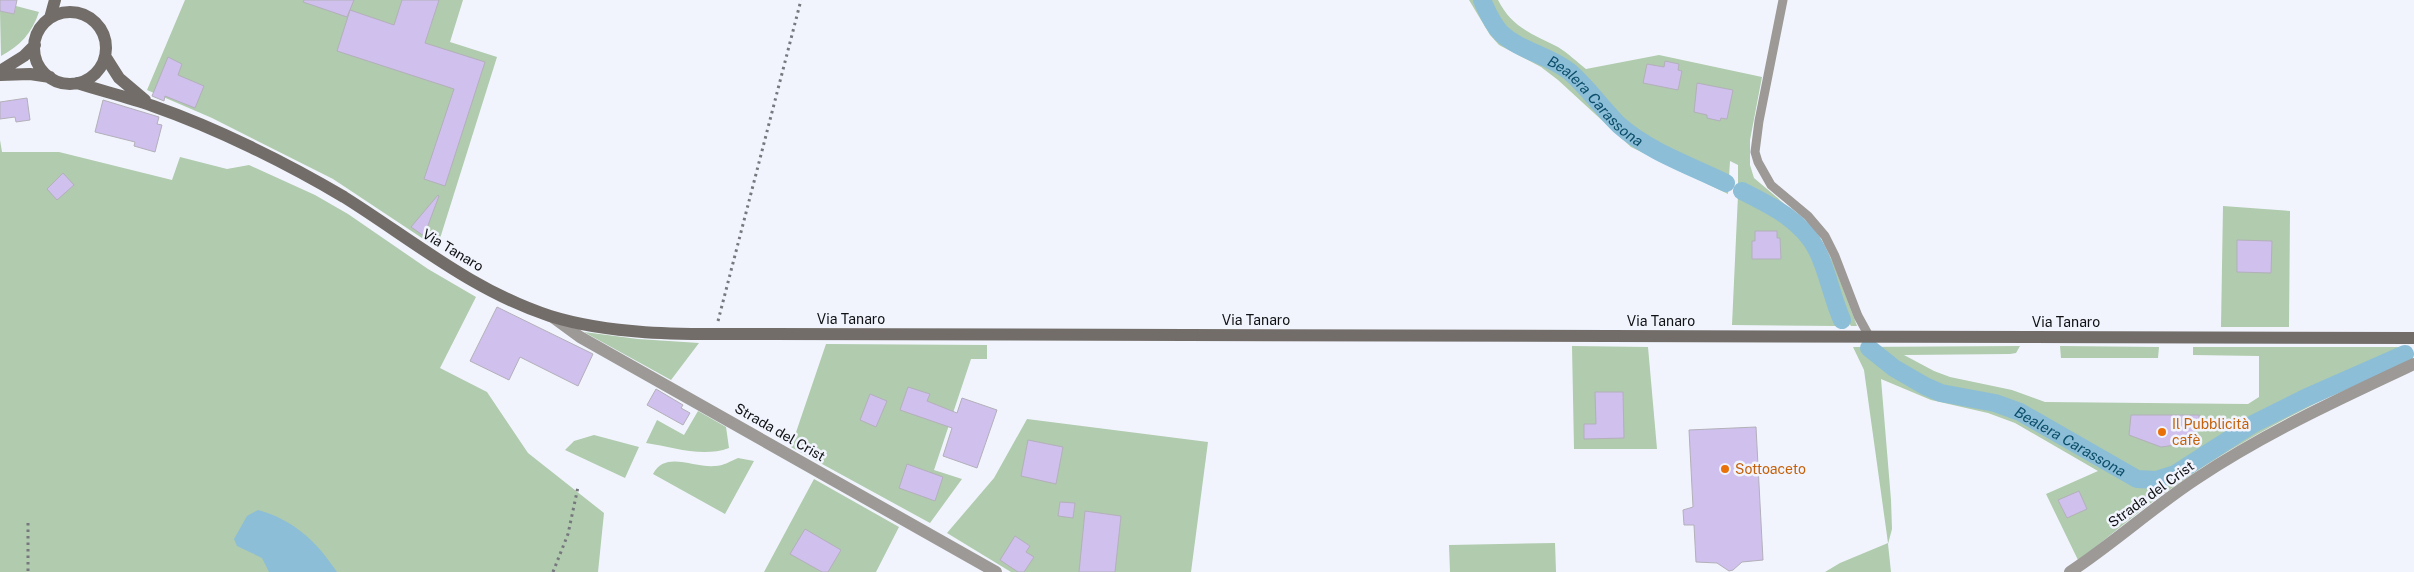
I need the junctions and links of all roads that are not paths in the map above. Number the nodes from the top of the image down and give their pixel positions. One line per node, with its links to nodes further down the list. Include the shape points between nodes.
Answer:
1 (55, 0): 5 (main road)
2 (71, 0): 4 (main road)
3 (1783, 0): 14 (lane, via 1759,121 1758,162 1771,185 1808,216 1825,236 1858,316)
4 (78, 13): 5 (main road, via 64,12); 7 (main road, via 90,18 100,28 106,41)
5 (50, 18): 6 (main road, via 40,28)
6 (35, 45): 8 (main road); 10 (main road, via 40,68)
7 (106, 56): 11 (main road, via 90,78); 12 (main road, Via Tanaro, via 124,83)
8 (0, 71)
9 (0, 75): 10 (main road, via 30,74)
10 (50, 78): 11 (main road, via 63,83)
11 (77, 83): 12 (main road, Via Tanaro)
12 (153, 106): 13 (main road, Via Tanaro, via 234,140 298,172 343,197 459,273)
13 (550, 316): 14 (main road, Via Tanaro, via 614,328 715,334); 17 (street, Strada del Crist, via 580,337)
14 (1870, 336): 15 (main road, Via Tanaro)
15 (2414, 338)
16 (2414, 364): 18 (street, Strada del Crist, via 2296,420 2237,453 2165,501)
17 (996, 572)
18 (2070, 572)

